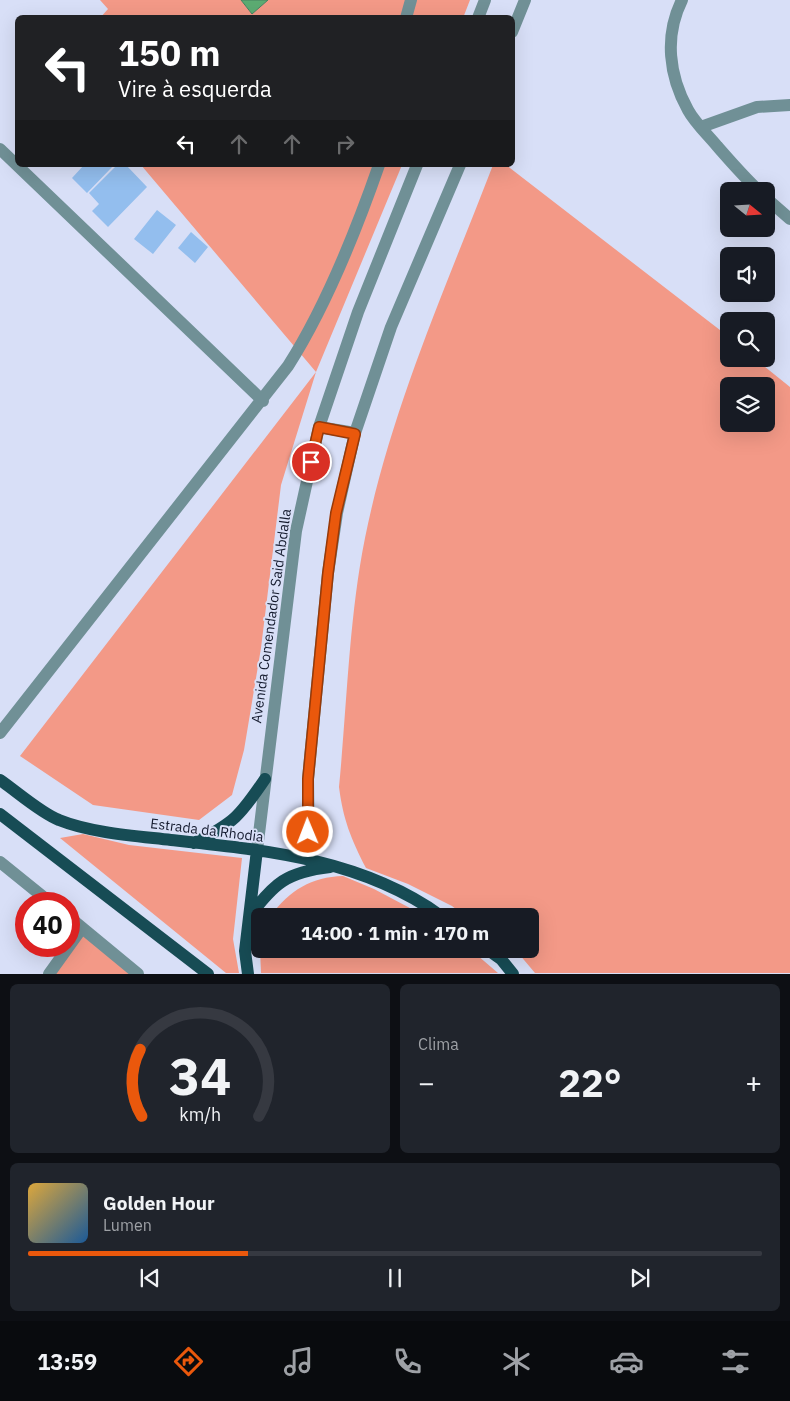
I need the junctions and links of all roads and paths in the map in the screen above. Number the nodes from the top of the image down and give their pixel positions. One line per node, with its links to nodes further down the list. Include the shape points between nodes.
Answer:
1 (411, 0): 5 (street)
2 (485, 0): 6 (street)
3 (525, 0): 7 (street)
4 (682, 0): 9 (street, via 675,14 670,40 671,64 688,111)
5 (407, 15)
6 (479, 15)
7 (515, 25)
8 (790, 105): 9 (street, via 757,107)
9 (701, 127): 16 (street)
10 (0, 149): 11 (street)
11 (15, 163)
12 (19, 167): 19 (street)
13 (378, 167): 19 (street, via 310,331)
14 (417, 167): 20 (street, Avenida Comendador Said Abdalla, via 358,312)
15 (459, 167): 21 (street, via 391,327)
16 (749, 182)
17 (775, 206): 18 (street)
18 (790, 219)
19 (263, 401): 22 (street)
20 (319, 427): 21 (street); 23 (street, Avenida Comendador Said Abdalla, via 296,531)
21 (355, 434): 28 (street, via 336,513 328,573 308,779)
22 (0, 733)
23 (265, 779): 26 (main road, via 243,812); 27 (street, Avenida Comendador Said Abdalla)
24 (0, 780): 26 (main road, Estrada da Rhodia, via 58,820 116,834)
25 (0, 814): 38 (main road)
26 (194, 843): 27 (main road, Estrada da Rhodia)
27 (257, 850): 28 (main road, Estrada da Rhodia); 33 (main road)
28 (309, 859): 30 (main road, Estrada da Rhodia)
29 (0, 862): 31 (street)
30 (337, 866): 32 (main road, Estrada da Rhodia, via 382,883); 33 (main road, via 309,870 285,879 267,892)
31 (37, 892)
32 (427, 908)
33 (248, 918): 39 (main road, via 245,952)
34 (82, 928): 36 (street); 37 (street)
35 (500, 958): 40 (main road)
36 (49, 974)
37 (138, 974)
38 (208, 974)
39 (248, 974)
40 (513, 974)

